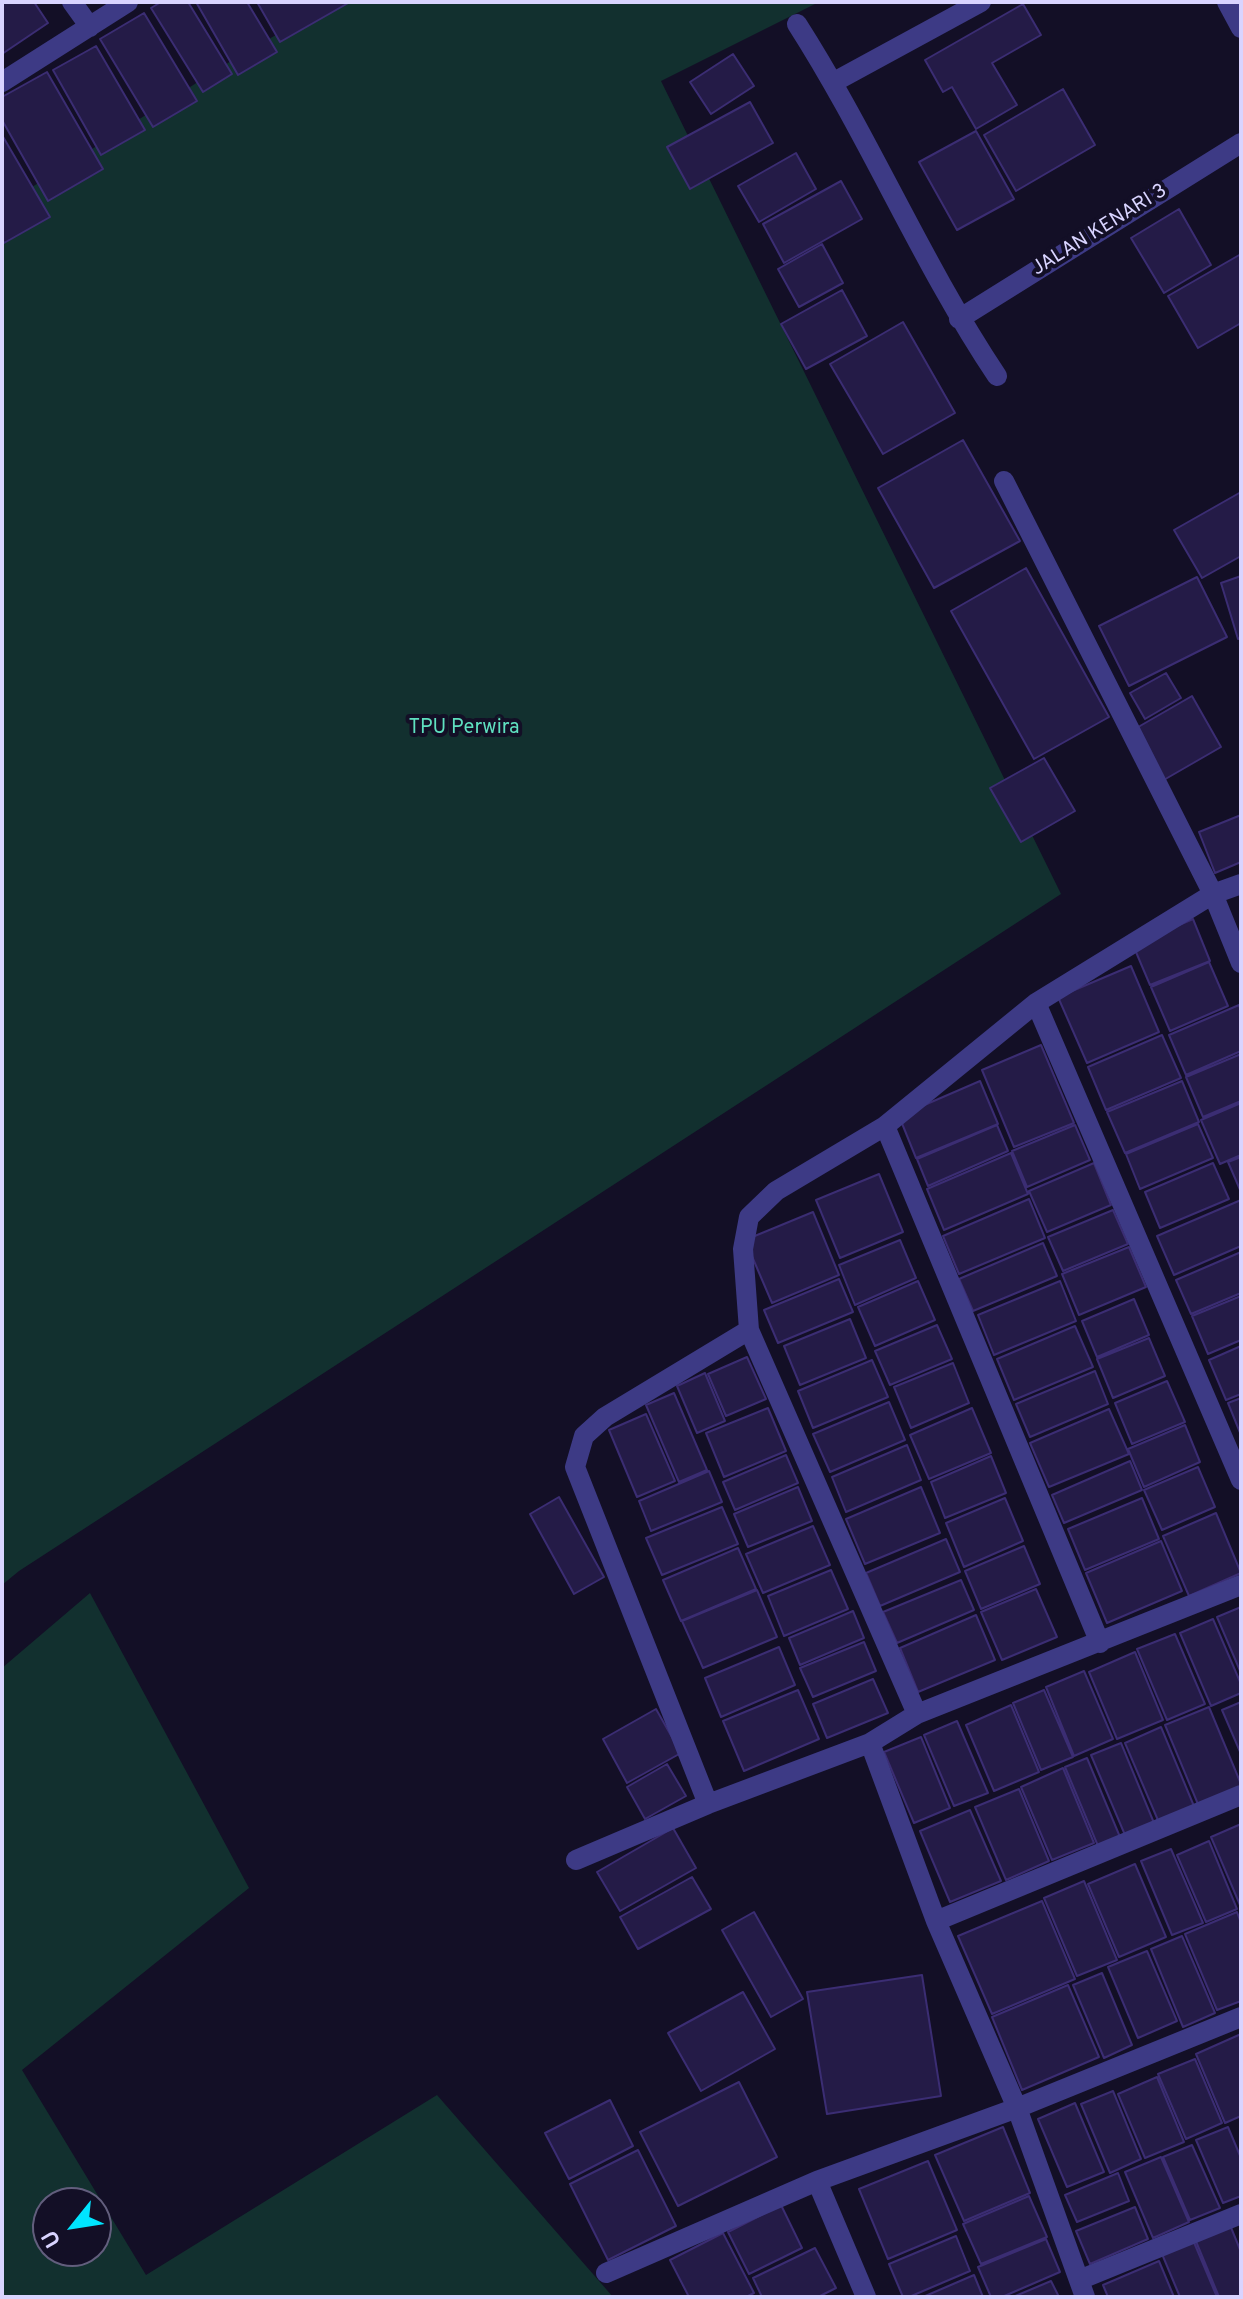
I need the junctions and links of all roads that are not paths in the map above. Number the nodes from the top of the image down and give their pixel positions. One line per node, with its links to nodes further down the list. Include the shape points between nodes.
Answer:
1 (72, 2): 6 (street)
2 (128, 2): 6 (street)
3 (981, 2): 9 (street)
4 (1227, 2): 7 (street)
5 (797, 24): 9 (street)
6 (90, 27): 8 (street)
7 (1241, 28)
8 (2, 82)
9 (834, 82): 11 (street)
10 (1241, 143): 11 (street, JALAN KENARI 3)
11 (959, 319): 12 (street)
12 (997, 376)
13 (1004, 481): 15 (street)
14 (1241, 884): 15 (street)
15 (1213, 894): 16 (street); 17 (street)
16 (1241, 963)
17 (1036, 1003): 18 (street); 20 (street)
18 (885, 1126): 19 (street, via 776,1191 749,1217 743,1249); 22 (street)
19 (749, 1330): 23 (street); 26 (street, via 605,1417 584,1436 575,1467)
20 (1241, 1480)
21 (1241, 1585): 22 (street)
22 (1100, 1643): 23 (street)
23 (917, 1714): 24 (street)
24 (870, 1743): 26 (street); 28 (street)
25 (1241, 1795): 28 (street)
26 (708, 1804): 27 (street)
27 (576, 1860)
28 (936, 1921): 30 (street)
29 (1241, 2017): 30 (street)
30 (1017, 2108): 31 (street); 34 (street)
31 (817, 2181): 33 (street); 35 (street)
32 (1241, 2214): 34 (street)
33 (606, 2273)
34 (1082, 2288)
35 (866, 2297)

